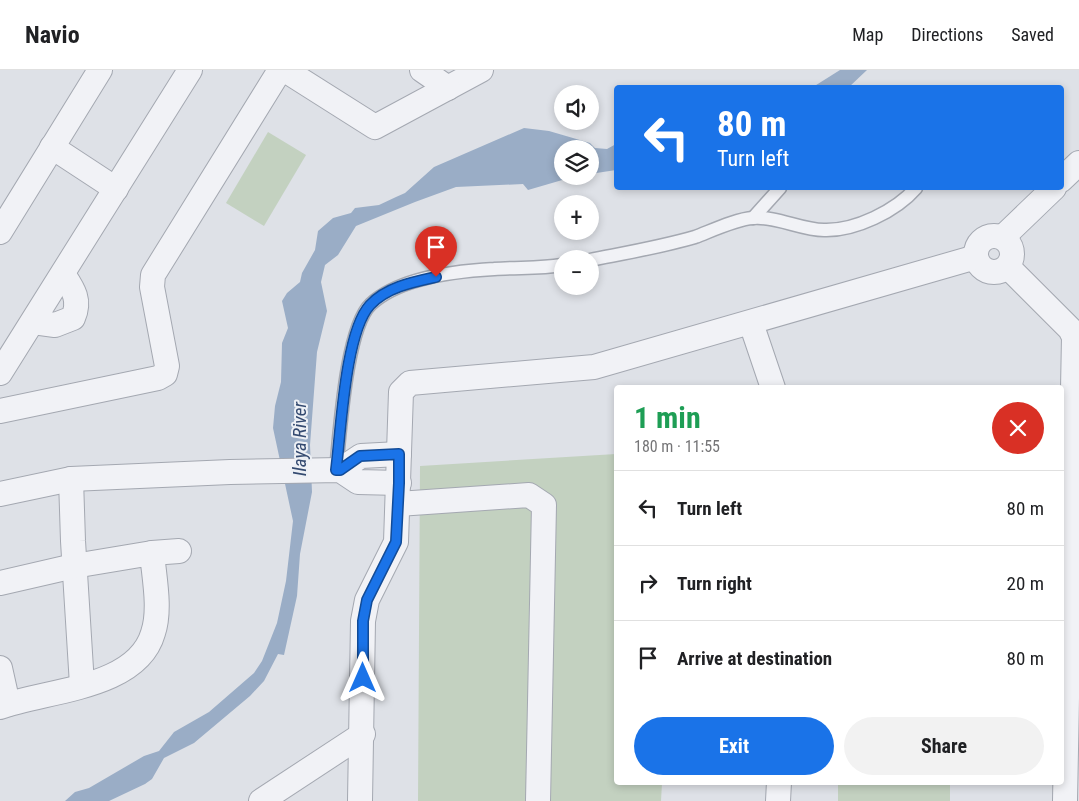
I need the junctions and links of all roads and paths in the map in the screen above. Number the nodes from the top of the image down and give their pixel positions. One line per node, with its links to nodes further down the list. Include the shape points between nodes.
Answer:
1 (100, 70): 8 (street)
2 (190, 70): 11 (street)
3 (280, 70): 27 (street, via 153,275 165,374)
4 (285, 70): 7 (street, via 376,127)
5 (422, 70): 7 (street)
6 (481, 70): 7 (street)
7 (448, 88)
8 (52, 148): 11 (street); 16 (street)
9 (1079, 163): 10 (street)
10 (1064, 177)
11 (116, 189): 22 (street)
12 (778, 190): 15 (lane)
13 (914, 190): 15 (lane, via 880,214 850,228 823,230)
14 (1052, 190): 17 (street)
15 (752, 218): 19 (lane, via 692,237)
16 (0, 232)
17 (1003, 237): 18 (street, via 983,239); 21 (street, via 1012,248)
18 (976, 257): 21 (street, via 983,269 989,272); 24 (street)
19 (599, 258)
20 (554, 266): 29 (lane, via 494,269 436,277 405,284 371,304 362,314 352,348)
21 (1008, 267): 42 (street, via 1070,329 1074,337)
22 (63, 274): 23 (street); 23 (street, via 77,297 78,308 73,318 55,324)
23 (33, 322): 25 (street)
24 (751, 323): 26 (street); 28 (street, via 594,367 410,383 401,392)
25 (0, 373)
26 (772, 385)
27 (0, 411)
28 (399, 454): 29 (street, via 360,456); 32 (street)
29 (335, 470): 30 (street); 32 (street, via 358,482)
30 (71, 479): 31 (street); 35 (street)
31 (0, 494)
32 (399, 494): 40 (street, via 396,542 367,600 363,621); 45 (street, via 529,495 544,505)
33 (179, 551): 34 (street)
34 (152, 552): 35 (street); 38 (street, via 156,607 154,633 146,649 118,674)
35 (74, 566): 36 (street); 38 (street)
36 (0, 583)
37 (0, 668): 39 (street)
38 (82, 685): 39 (street)
39 (4, 706)
40 (363, 734): 43 (street); 44 (street)
41 (779, 785): 46 (street)
42 (1070, 792)
43 (261, 801)
44 (360, 801)
45 (538, 801)
46 (778, 801)

